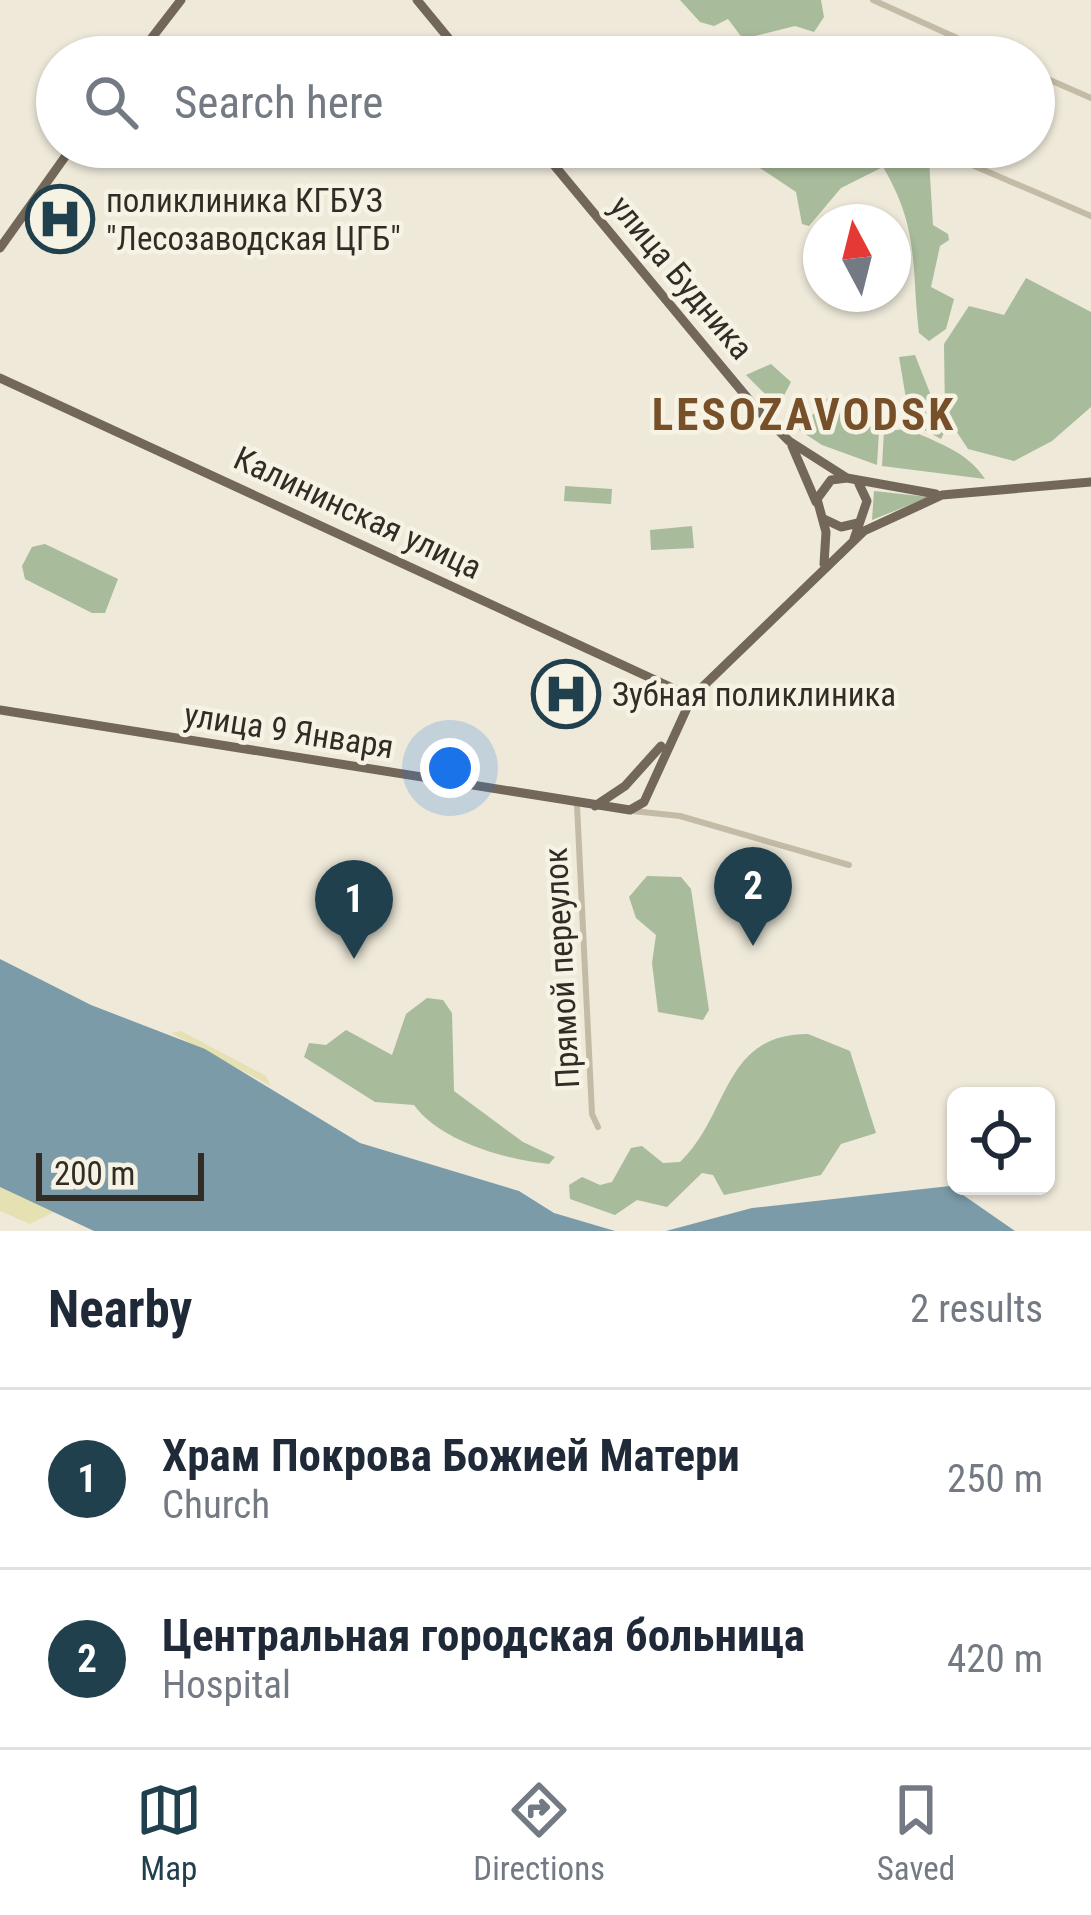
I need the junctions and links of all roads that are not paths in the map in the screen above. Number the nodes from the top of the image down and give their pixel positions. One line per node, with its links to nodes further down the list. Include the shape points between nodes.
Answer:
1 (181, 0): 4 (main road)
2 (417, 0): 5 (main road)
3 (873, 0): 6 (street)
4 (153, 36)
5 (447, 36)
6 (953, 36)
7 (1055, 82): 8 (street)
8 (1091, 98)
9 (57, 168): 13 (main road)
10 (556, 168): 15 (main road, улица Будника)
11 (979, 168): 12 (street)
12 (1091, 216)
13 (0, 248)
14 (0, 378): 24 (main road, Калининская улица)
15 (789, 441): 16 (main road, улица Будника); 19 (main road)
16 (851, 479): 18 (main road, улица Будника); 19 (main road, via 824,484); 21 (main road, via 867,501)
17 (1091, 482): 18 (main road)
18 (943, 495): 20 (main road)
19 (819, 511): 21 (main road, via 841,527); 23 (main road, via 827,544)
20 (879, 521): 21 (main road); 22 (main road)
21 (856, 523): 22 (main road)
22 (854, 539): 23 (main road)
23 (822, 569): 24 (main road)
24 (692, 697): 26 (main road)
25 (0, 710): 29 (main road, улица 9 Января)
26 (668, 739): 27 (main road); 28 (main road)
27 (623, 787): 28 (main road, via 640,787); 30 (main road); 31 (main road, via 619,802)
28 (644, 798): 31 (main road); 32 (street)
29 (577, 805): 30 (main road, улица 9 Января); 34 (street, Прямой переулок, via 584,1022)
30 (595, 806): 31 (main road, улица 9 Января)
31 (630, 811): 32 (street, улица 9 Января)
32 (662, 813): 33 (street, улица 9 Января)
33 (849, 865)
34 (598, 1127)

